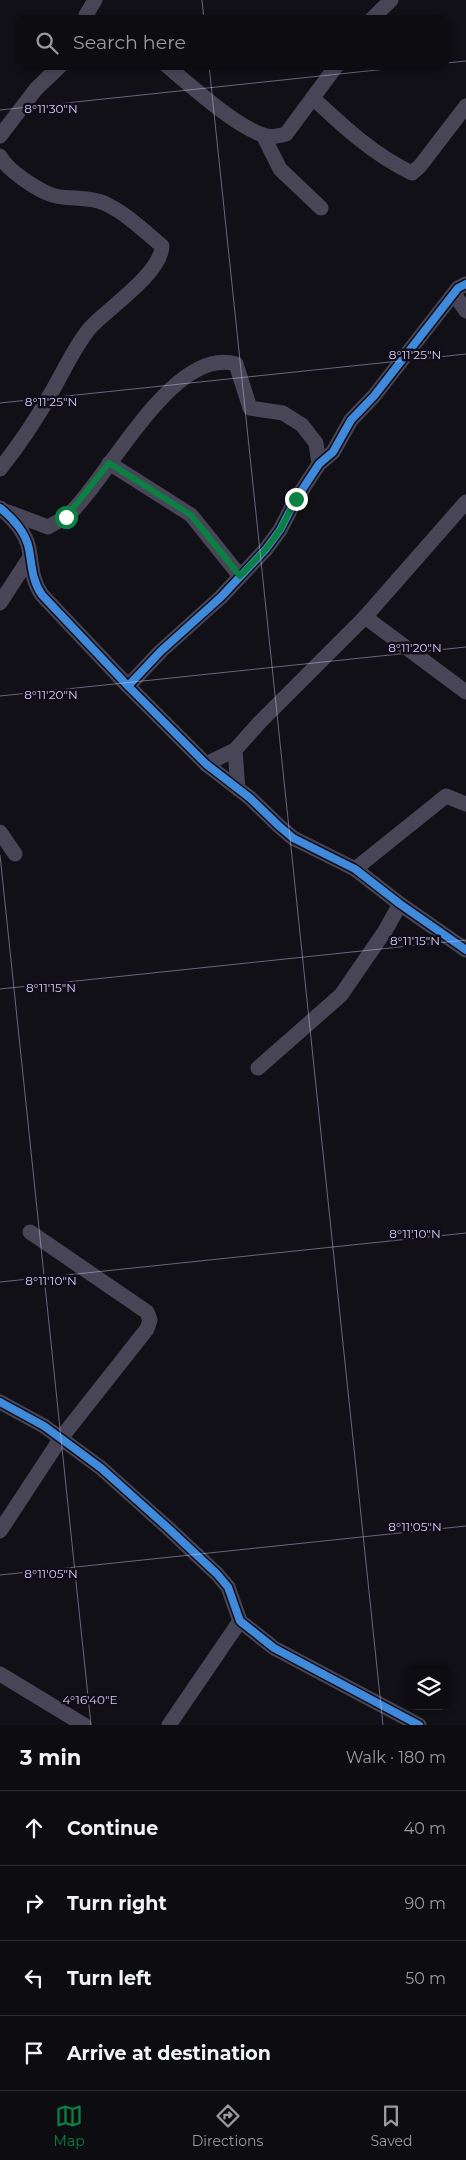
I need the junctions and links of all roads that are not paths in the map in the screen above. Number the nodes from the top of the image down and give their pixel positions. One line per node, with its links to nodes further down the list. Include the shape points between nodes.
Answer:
1 (95, 0): 3 (street)
2 (390, 0): 4 (street)
3 (86, 15)
4 (376, 15)
5 (56, 70): 11 (street, via 36,89)
6 (172, 70): 10 (street, via 236,120)
7 (334, 70): 8 (street)
8 (314, 99): 9 (street, via 353,136 412,173); 10 (street, via 286,134)
9 (466, 106)
10 (263, 135): 13 (street, via 280,169)
11 (0, 136)
12 (0, 156): 19 (street, via 21,178 52,195 104,203 129,218 162,246 158,259 136,288 102,316 80,341 25,437)
13 (321, 208)
14 (466, 284): 15 (street)
15 (454, 294): 16 (street); 18 (street, via 374,396 350,420 334,452)
16 (466, 311)
17 (109, 463): 18 (street, via 155,404 194,371 226,361 236,364 250,408 283,414 302,425 316,443); 21 (street, via 71,513 48,527); 23 (street, via 191,515)
18 (319, 464): 23 (street, via 280,530)
19 (0, 469)
20 (466, 502): 25 (street)
21 (2, 509): 22 (street, via 21,529)
22 (30, 557): 24 (street); 26 (street, via 35,584 42,595)
23 (240, 576): 26 (street)
24 (0, 603)
25 (365, 617): 27 (street); 28 (street)
26 (128, 686): 29 (street)
27 (466, 692)
28 (235, 750): 29 (street); 30 (street)
29 (206, 764): 30 (street)
30 (238, 789): 34 (street, via 293,838)
31 (466, 804): 34 (street, via 446,796)
32 (0, 832): 33 (street)
33 (15, 854)
34 (355, 869): 35 (street)
35 (400, 904): 36 (street); 37 (street, via 340,995)
36 (466, 950)
37 (258, 1068)
38 (30, 1232): 40 (street, via 147,1312 150,1320 147,1329)
39 (0, 1402): 40 (street)
40 (61, 1438): 41 (street); 42 (street, via 101,1468 217,1574 228,1587)
41 (0, 1531)
42 (240, 1621): 45 (street); 46 (street, via 274,1648)
43 (0, 1674): 44 (street)
44 (84, 1725)
45 (169, 1725)
46 (419, 1725)

